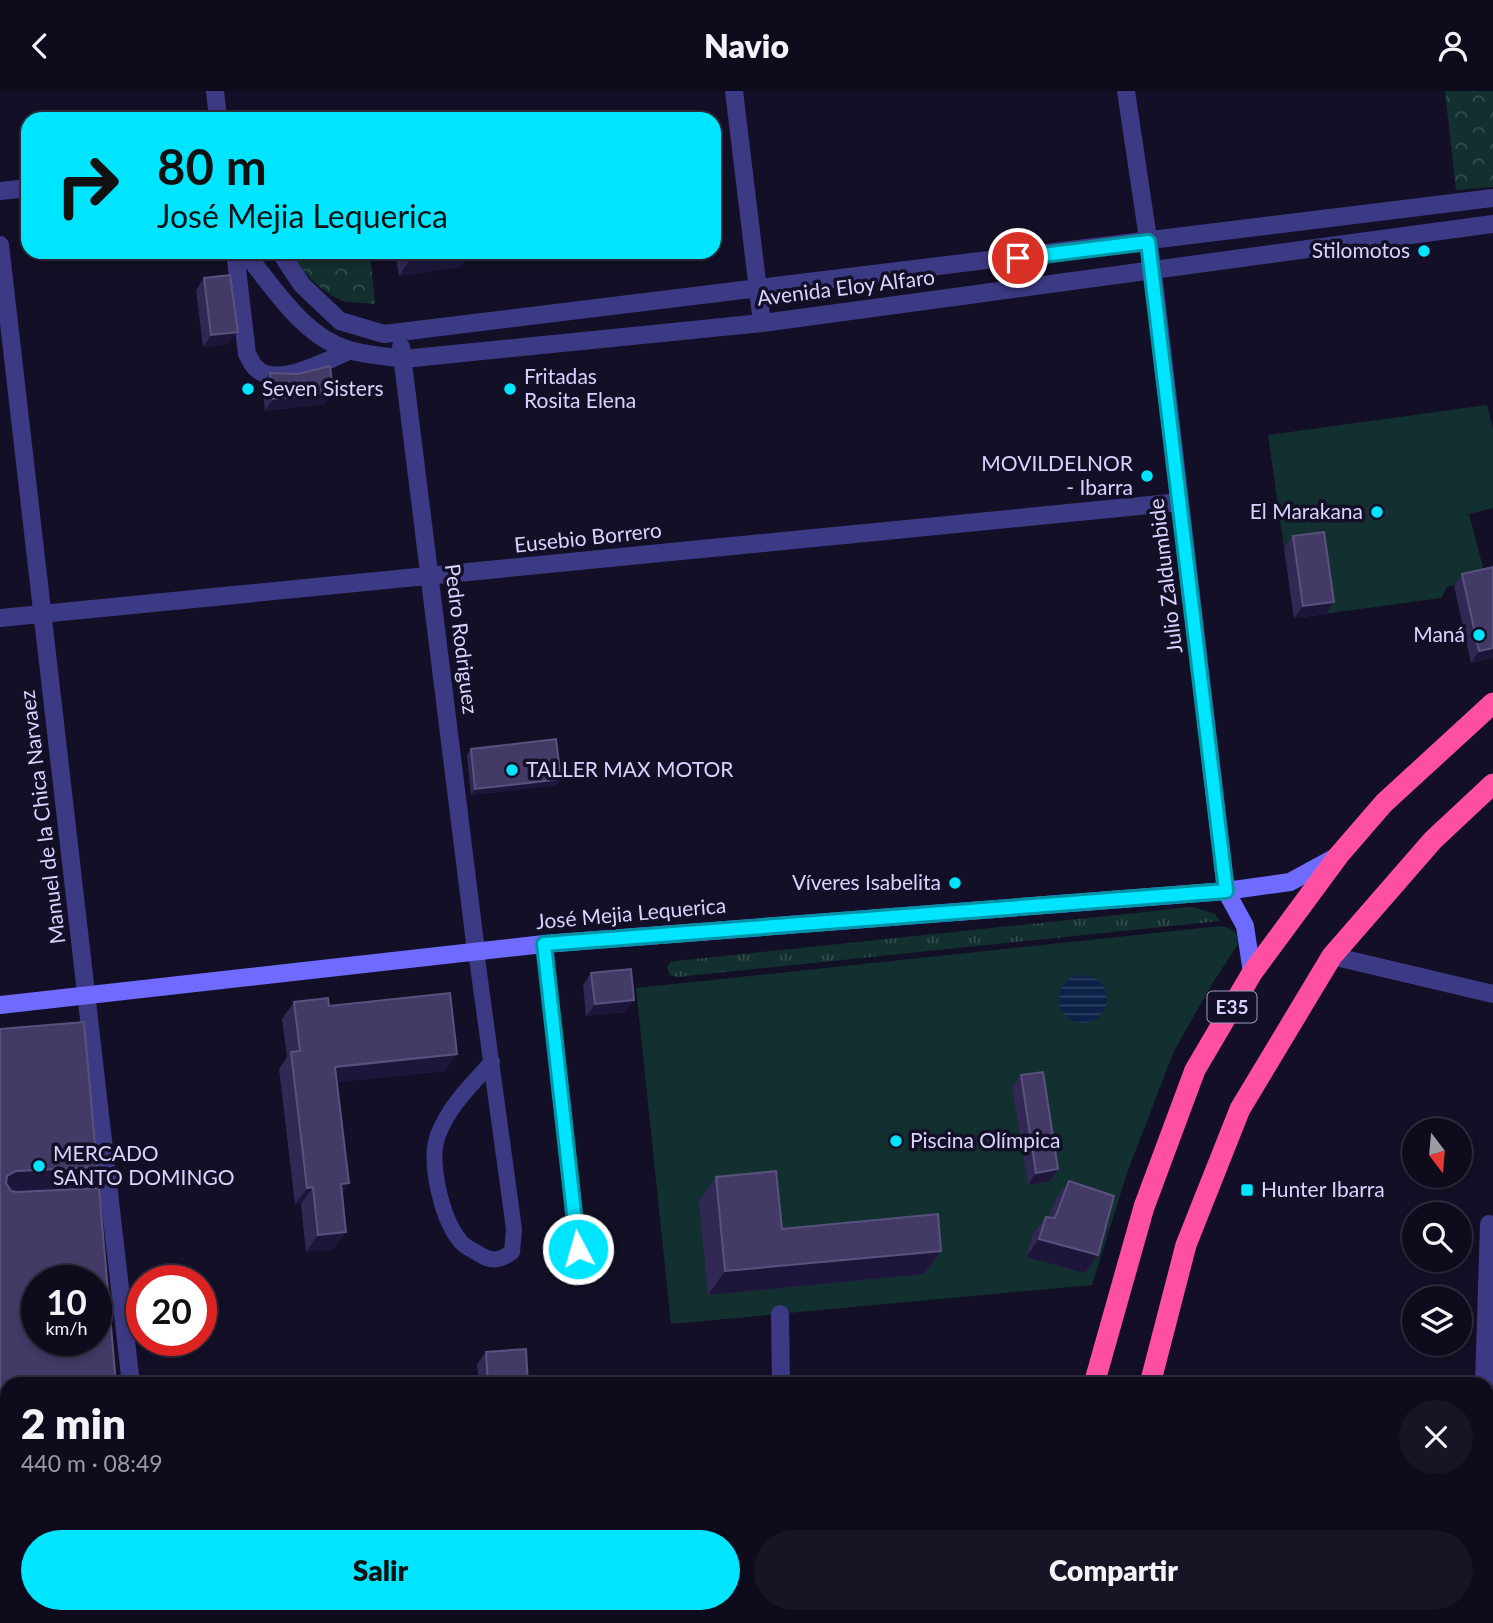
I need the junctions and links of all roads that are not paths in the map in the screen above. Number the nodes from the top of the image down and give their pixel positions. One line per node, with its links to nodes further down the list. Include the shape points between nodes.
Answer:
1 (215, 91): 4 (street)
2 (734, 91): 15 (street)
3 (1126, 91): 9 (street, Julio Zaldumbide)
4 (217, 112)
5 (21, 189): 6 (street)
6 (0, 191)
7 (1493, 198): 9 (street, Avenida Eloy Alfaro)
8 (1493, 225): 14 (street, Avenida Eloy Alfaro)
9 (1148, 242): 14 (street, Julio Zaldumbide); 15 (street, Avenida Eloy Alfaro)
10 (0, 245): 22 (street, Manuel de la Chica Narvaez)
11 (236, 259): 18 (street, via 247,354 255,368 266,375 292,375)
12 (250, 259): 18 (street, Avenida Eloy Alfaro, via 320,337)
13 (285, 259): 17 (street, Avenida Eloy Alfaro, via 302,285 340,321 384,334)
14 (1153, 272): 16 (street, Avenida Eloy Alfaro); 20 (street, Julio Zaldumbide)
15 (758, 290): 16 (street); 17 (street, Avenida Eloy Alfaro)
16 (762, 323): 19 (street, Avenida Eloy Alfaro)
17 (400, 332): 19 (street, Pedro Rodriguez)
18 (349, 351): 19 (street, Avenida Eloy Alfaro)
19 (403, 359): 21 (street, Pedro Rodriguez)
20 (1180, 502): 21 (street, Eusebio Borrero); 27 (street, Julio Zaldumbide)
21 (430, 576): 22 (street, Eusebio Borrero); 29 (street, Pedro Rodriguez)
22 (42, 614): 23 (street, Eusebio Borrero); 32 (street, Manuel de la Chica Narvaez)
23 (0, 618)
24 (1493, 703): 26 (highway, E35, via 1384,803)
25 (1493, 784): 30 (highway, E35, via 1433,840)
26 (1339, 855): 27 (street, José Mejia Lequerica, via 1290,882); 31 (highway, E35)
27 (1226, 891): 28 (street, José Mejia Lequerica); 31 (street, via 1245,926)
28 (544, 944): 29 (street, José Mejia Lequerica); 37 (lane)
29 (476, 951): 32 (street, José Mejia Lequerica); 35 (lane)
30 (1332, 956): 33 (street); 42 (highway, E35, via 1240,1109 1186,1245)
31 (1252, 973): 41 (highway, E35, via 1195,1070 1144,1207)
32 (86, 995): 34 (street, José Mejia Lequerica); 39 (street, Manuel de la Chica Narvaez, via 103,1199)
33 (1493, 995)
34 (0, 1005)
35 (492, 1062): 35 (lane, via 456,1101 437,1136 435,1167 443,1209 461,1243 487,1259 503,1259 512,1252 514,1229)
36 (1489, 1224): 43 (street)
37 (578, 1249)
38 (780, 1314): 40 (street)
39 (130, 1377)
40 (781, 1377)
41 (1096, 1377)
42 (1152, 1377)
43 (1484, 1377)

